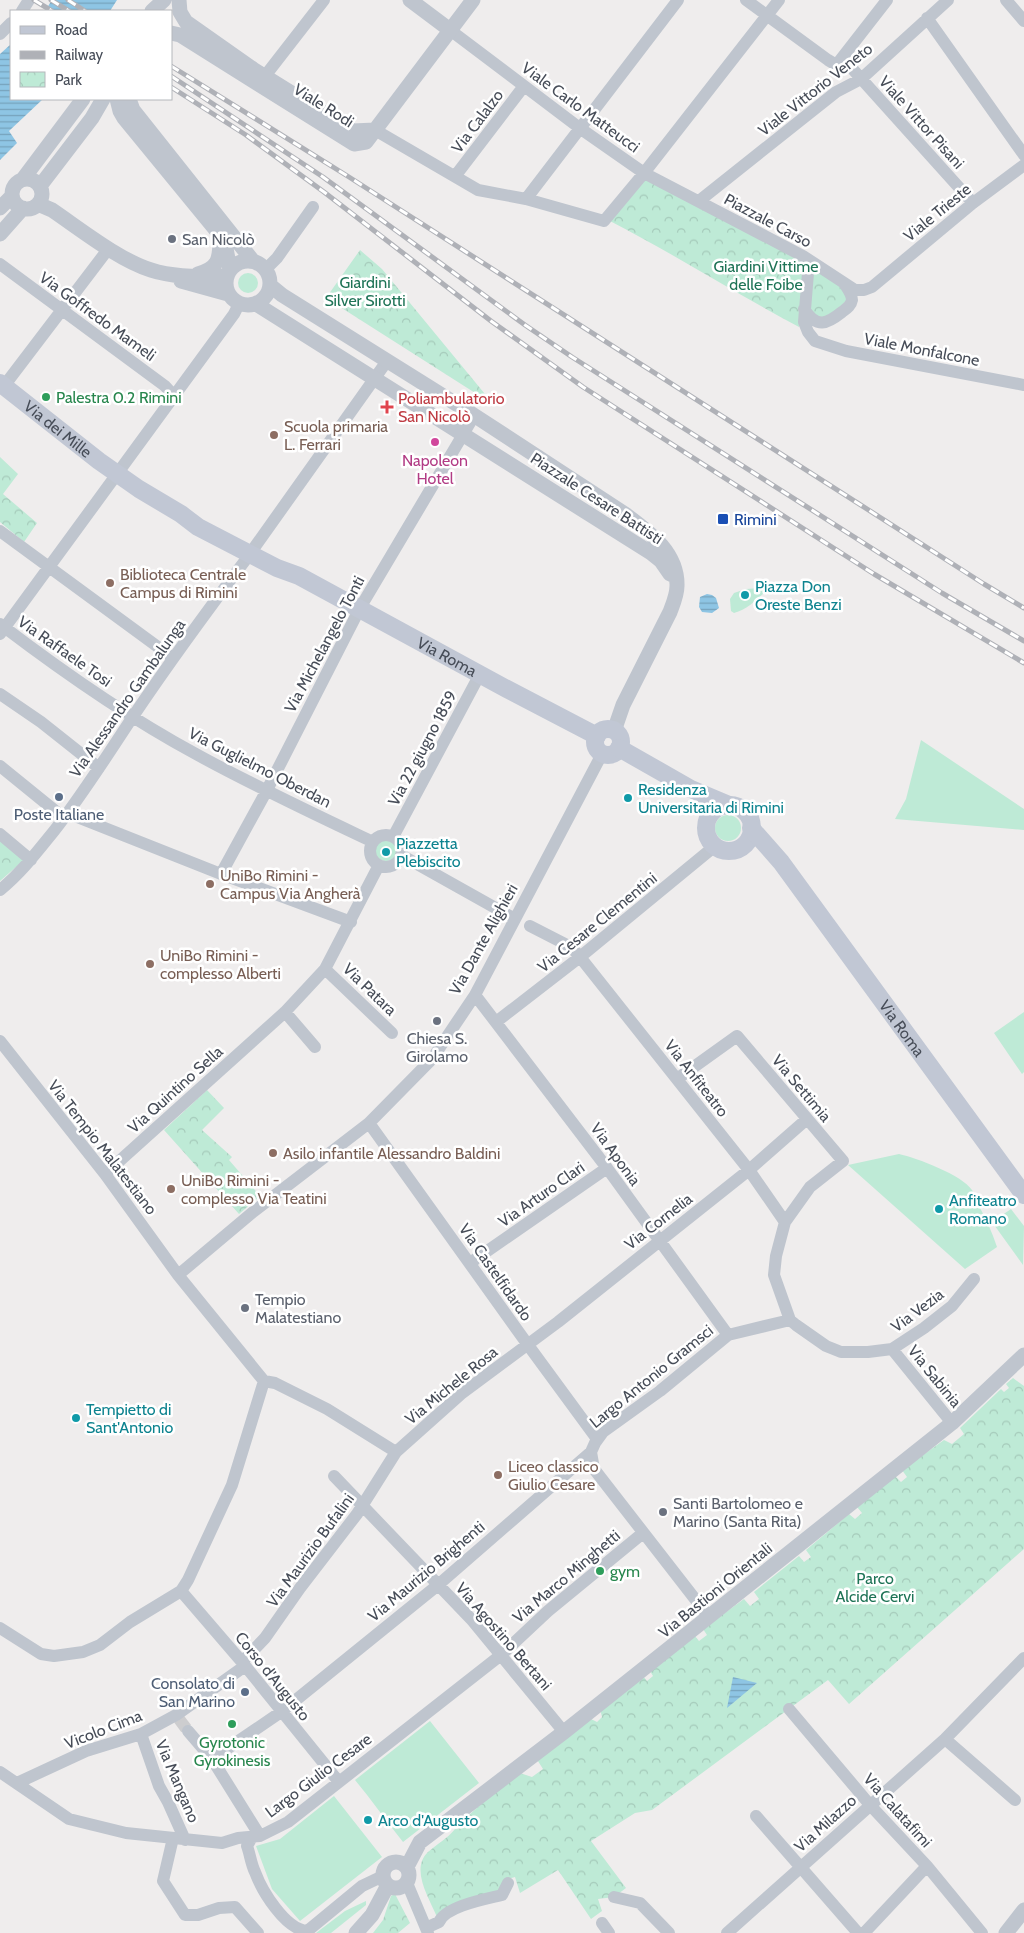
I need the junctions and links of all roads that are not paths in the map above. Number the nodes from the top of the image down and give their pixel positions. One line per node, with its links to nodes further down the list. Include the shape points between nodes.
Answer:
1 (150, 0): 13 (street)
2 (164, 0): 14 (street)
3 (179, 0): 20 (street, via 180,12)
4 (324, 0): 25 (street)
5 (410, 0): 21 (street)
6 (474, 0): 21 (street)
7 (678, 0): 34 (street)
8 (746, 0): 15 (street, Viale Vittor Pisani)
9 (778, 0): 15 (street)
10 (887, 0): 24 (street)
11 (948, 0): 16 (street, Viale Vittorio Veneto)
12 (1006, 0): 18 (street)
13 (141, 10)
14 (153, 10)
15 (767, 15): 24 (street, Viale Vittor Pisani, via 828,60); 38 (street)
16 (927, 18): 26 (street, Viale Vittorio Veneto); 36 (street)
17 (172, 20): 20 (street)
18 (1024, 21)
19 (10, 24): 23 (street)
20 (191, 26): 25 (street, Viale Rodi)
21 (450, 30): 27 (street, Viale Carlo Matteucci); 35 (street)
22 (172, 33): 35 (street, Viale Rodi, via 354,144 366,142)
23 (0, 34)
24 (838, 63): 26 (street, Viale Vittor Pisani, via 848,64)
25 (265, 76): 35 (street, Viale Rodi, via 353,131)
26 (861, 79): 44 (street, Viale Vittorio Veneto, via 836,92); 45 (street, Viale Vittor Pisani)
27 (524, 86): 34 (street, Viale Carlo Matteucci); 39 (street, Via Calalzo)
28 (82, 100): 40 (street)
29 (101, 100): 33 (street)
30 (117, 100): 32 (street)
31 (129, 100): 55 (street, via 133,110)
32 (122, 116): 33 (street, via 101,113); 51 (street)
33 (92, 118): 41 (street)
34 (581, 129): 38 (street, Viale Carlo Matteucci); 43 (street)
35 (375, 130): 39 (street)
36 (1024, 155)
37 (1024, 165): 45 (street, Viale Trieste)
38 (644, 173): 43 (street, via 604,221); 44 (street, Viale Carlo Matteucci)
39 (456, 175): 43 (street, via 478,190)
40 (23, 179): 41 (street, via 32,179); 42 (street, via 14,186)
41 (40, 186): 46 (street, via 42,195)
42 (12, 196): 48 (street); 49 (street)
43 (526, 199)
44 (699, 201): 53 (street, Piazzale Carso)
45 (973, 203): 63 (street, Viale Trieste)
46 (38, 204): 49 (street); 52 (street)
47 (313, 207): 55 (street, via 278,256)
48 (0, 208)
49 (23, 208): 50 (street)
50 (0, 234)
51 (220, 235): 57 (street, via 226,248); 60 (street, via 217,262 209,271)
52 (109, 248): 59 (street, via 130,261); 66 (street)
53 (803, 256): 56 (street, Piazzale Carso); 58 (street)
54 (0, 264): 66 (street, Via Goffredo Mameli)
55 (260, 265): 57 (street, via 239,263); 62 (street, via 270,276)
56 (821, 267): 58 (street, Piazzale Carso); 61 (street, Piazzale Carso)
57 (229, 273): 60 (street); 64 (street, via 226,287)
58 (808, 273): 67 (street)
59 (166, 274): 60 (street); 64 (street)
60 (193, 276)
61 (842, 280): 63 (street, Piazzale Carso, via 855,290); 67 (street, via 852,299 850,306 830,322 817,322)
62 (270, 286): 65 (street, via 266,297); 68 (street, Piazzale Cesare Battisti)
63 (872, 286)
64 (234, 299): 65 (street, via 246,306); 72 (street, via 234,314)
65 (256, 304): 69 (street, Piazzale Cesare Battisti)
66 (62, 309): 70 (street); 72 (street, Via Goffredo Mameli, via 165,386)
67 (804, 309): 71 (street, Viale Monfalcone, via 804,322 815,340 846,352)
68 (387, 361): 69 (street); 73 (street, Piazzale Cesare Battisti)
69 (376, 379): 74 (street, Piazzale Cesare Battisti); 77 (street, Via Alessandro Gambalunga)
70 (2, 385): 75 (main road, Via dei Mille)
71 (1024, 385)
72 (175, 397): 75 (street)
73 (474, 416): 74 (street); 79 (street, Piazzale Cesare Battisti, via 648,530 666,550 677,573)
74 (463, 433): 79 (street, Piazzale Cesare Battisti, via 661,561 670,572); 80 (street, Via Michelangelo Tonti)
75 (118, 474): 77 (main road, Via Roma, via 181,514 200,521); 78 (street)
76 (0, 531): 78 (street)
77 (252, 551): 80 (main road, Via Roma, via 282,562 299,576); 82 (street, Via Alessandro Gambalunga)
78 (48, 567): 81 (street); 82 (street)
79 (674, 600): 86 (street)
80 (360, 608): 83 (main road, Via Roma); 92 (street, Via Michelangelo Tonti)
81 (1, 629): 85 (street, Via Raffaele Tosi)
82 (173, 658): 85 (street, Via Alessandro Gambalunga)
83 (480, 674): 86 (main road, Via Roma); 98 (street, Via 22 giugno 1859)
84 (0, 694): 90 (street)
85 (133, 717): 90 (street, Via Alessandro Gambalunga); 92 (street, Via Guglielmo Oberdan)
86 (606, 733): 87 (main road, via 619,737); 88 (main road, via 596,740 596,748)
87 (619, 748): 88 (main road, via 614,754); 91 (main road)
88 (602, 754): 108 (street, Via Dante Alighieri)
89 (0, 766): 94 (street)
90 (99, 768): 94 (street, Via Alessandro Gambalunga)
91 (690, 789): 93 (main road); 95 (main road, via 704,806)
92 (267, 790): 99 (street, Via Guglielmo Oberdan); 106 (street, Via Michelangelo Tonti)
93 (729, 805): 95 (main road, via 715,809); 96 (main road, via 742,809)
94 (66, 815): 103 (street, Via Alessandro Gambalunga); 106 (street)
95 (707, 821): 100 (main road, via 707,835)
96 (751, 828): 101 (main road); 104 (main road, Via Roma)
97 (0, 834): 103 (street)
98 (393, 837): 99 (street, via 384,835); 102 (street, via 401,847)
99 (374, 842): 105 (street, via 370,852)
100 (715, 846): 101 (main road, via 729,850); 111 (street, Via Cesare Clementini)
101 (742, 846): 104 (main road)
102 (401, 855): 105 (street, via 395,864); 108 (street)
103 (31, 860): 107 (street, Via Alessandro Gambalunga)
104 (781, 862): 126 (main road, Via Roma)
105 (378, 864): 109 (street)
106 (221, 874): 109 (street)
107 (0, 890)
108 (515, 919): 113 (street, Via Dante Alighieri)
109 (351, 922): 112 (street)
110 (530, 926): 111 (street, via 570,947)
111 (580, 957): 115 (street, Via Cesare Clementini); 120 (street, Via Anfiteatro)
112 (325, 970): 114 (street); 116 (street, Via Patara)
113 (475, 995): 115 (street, Via Aponia); 122 (street, Via Dante Alighieri, via 432,1059)
114 (285, 1012): 118 (street); 125 (street, Via Quintino Sella)
115 (496, 1022): 123 (street, Via Aponia)
116 (392, 1033)
117 (0, 1041): 119 (street, Via Tempio Malatestiano)
118 (315, 1047)
119 (4, 1054): 125 (street, Via Tempio Malatestiano)
120 (677, 1079): 121 (street, Via Settimia, via 737,1036); 124 (street, Via Anfiteatro)
121 (807, 1119): 124 (street, Via Cornelia); 127 (street, Via Settimia, via 843,1162 810,1187)
122 (368, 1123): 129 (street, Via Castelfidardo); 130 (street, Via Dante Alighieri)
123 (607, 1168): 128 (street, Via Aponia); 129 (street, Via Arturo Clari)
124 (749, 1170): 127 (street, Via Anfiteatro); 128 (street, Via Cornelia)
125 (105, 1174): 130 (street, Via Tempio Malatestiano)
126 (1024, 1195)
127 (785, 1222): 132 (street, via 774,1274)
128 (659, 1241): 133 (street, Via Aponia); 134 (street, Via Cornelia)
129 (470, 1263): 134 (street, Via Castelfidardo)
130 (178, 1275): 137 (street, Via Tempio Malatestiano)
131 (974, 1279): 135 (street, Via Vezia, via 952,1306)
132 (790, 1320): 133 (street); 135 (street, Via Vezia, via 810,1337 841,1352)
133 (728, 1335): 139 (street, Largo Antonio Gramsci, via 660,1391 603,1432)
134 (528, 1345): 139 (street, Via Castelfidardo); 140 (street, Via Michele Rosa, via 462,1394)
135 (892, 1349): 138 (street, Via Sabinia)
136 (1024, 1355): 138 (street, Via Bastioni Orientali)
137 (264, 1381): 140 (street, via 275,1383 327,1409); 145 (street, via 232,1485)
138 (952, 1423): 146 (street, Via Bastioni Orientali)
139 (594, 1445): 143 (street, Via Castelfidardo, via 594,1469); 144 (street, Via Maurizio Brighenti)
140 (396, 1452): 142 (street, Via Maurizio Bufalini)
141 (334, 1476): 142 (street, Via Agostino Bertani)
142 (363, 1506): 144 (street, Via Agostino Bertani); 150 (street, Via Maurizio Bufalini)
143 (643, 1533): 146 (street, Via Castelfidardo); 148 (street, Via Marco Minghetti, via 548,1611)
144 (438, 1585): 148 (street, Via Agostino Bertani); 152 (street, Via Maurizio Brighenti)
145 (181, 1591): 147 (street, via 100,1645 83,1652 54,1656 42,1654); 150 (street, Corso d'Augusto)
146 (709, 1617): 154 (street, Via Bastioni Orientali)
147 (0, 1628)
148 (501, 1655): 154 (street, Via Agostino Bertani); 156 (street, Via Marco Minghetti)
149 (1024, 1658): 157 (street, Via Milazzo)
150 (244, 1664): 152 (street, Corso d'Augusto); 155 (street, Vicolo Cima, via 177,1717)
151 (789, 1709): 163 (street, Via Calatafimi)
152 (281, 1712): 158 (street, Via Maurizio Brighenti); 160 (street, Corso d'Augusto)
153 (188, 1731): 158 (street)
154 (564, 1732): 167 (street, Via Bastioni Orientali, via 420,1842)
155 (141, 1734): 161 (street, Vicolo Cima, via 86,1752); 166 (street, Via Mangano)
156 (393, 1738): 160 (street, Largo Giulio Cesare)
157 (945, 1739): 162 (street); 163 (street, Via Milazzo)
158 (212, 1759): 165 (street)
159 (0, 1772): 161 (street, Largo Giulio Cesare)
160 (339, 1782): 165 (street, Largo Giulio Cesare, via 288,1822)
161 (17, 1783): 166 (street, Largo Giulio Cesare, via 69,1819 126,1833)
162 (1015, 1800)
163 (870, 1805): 168 (street, Via Calatafimi); 169 (street, Via Milazzo)
164 (756, 1816): 169 (street)
165 (256, 1836): 166 (street, Largo Giulio Cesare, via 222,1843); 176 (street, via 247,1846 266,1896 292,1925)
166 (179, 1839): 177 (street, via 163,1881 185,1914 198,1916 219,1908 235,1907)
167 (405, 1866): 170 (street, via 399,1862 389,1864 384,1869); 171 (street, via 409,1874)
168 (927, 1866): 182 (street); 183 (street, Via Calatafimi)
169 (800, 1867): 180 (street, Via Milazzo); 181 (street)
170 (386, 1881): 171 (street, via 398,1888); 176 (street, via 362,1886); 178 (street, via 372,1915)
171 (407, 1883): 175 (street)
172 (508, 1883): 175 (street, via 502,1895 454,1909)
173 (614, 1897): 179 (street, via 640,1903)
174 (1024, 1910): 184 (street)
175 (427, 1931)
176 (306, 1932)
177 (258, 1933)
178 (356, 1933)
179 (669, 1933)
180 (727, 1933)
181 (858, 1933)
182 (864, 1933)
183 (982, 1933)
184 (1006, 1933)

